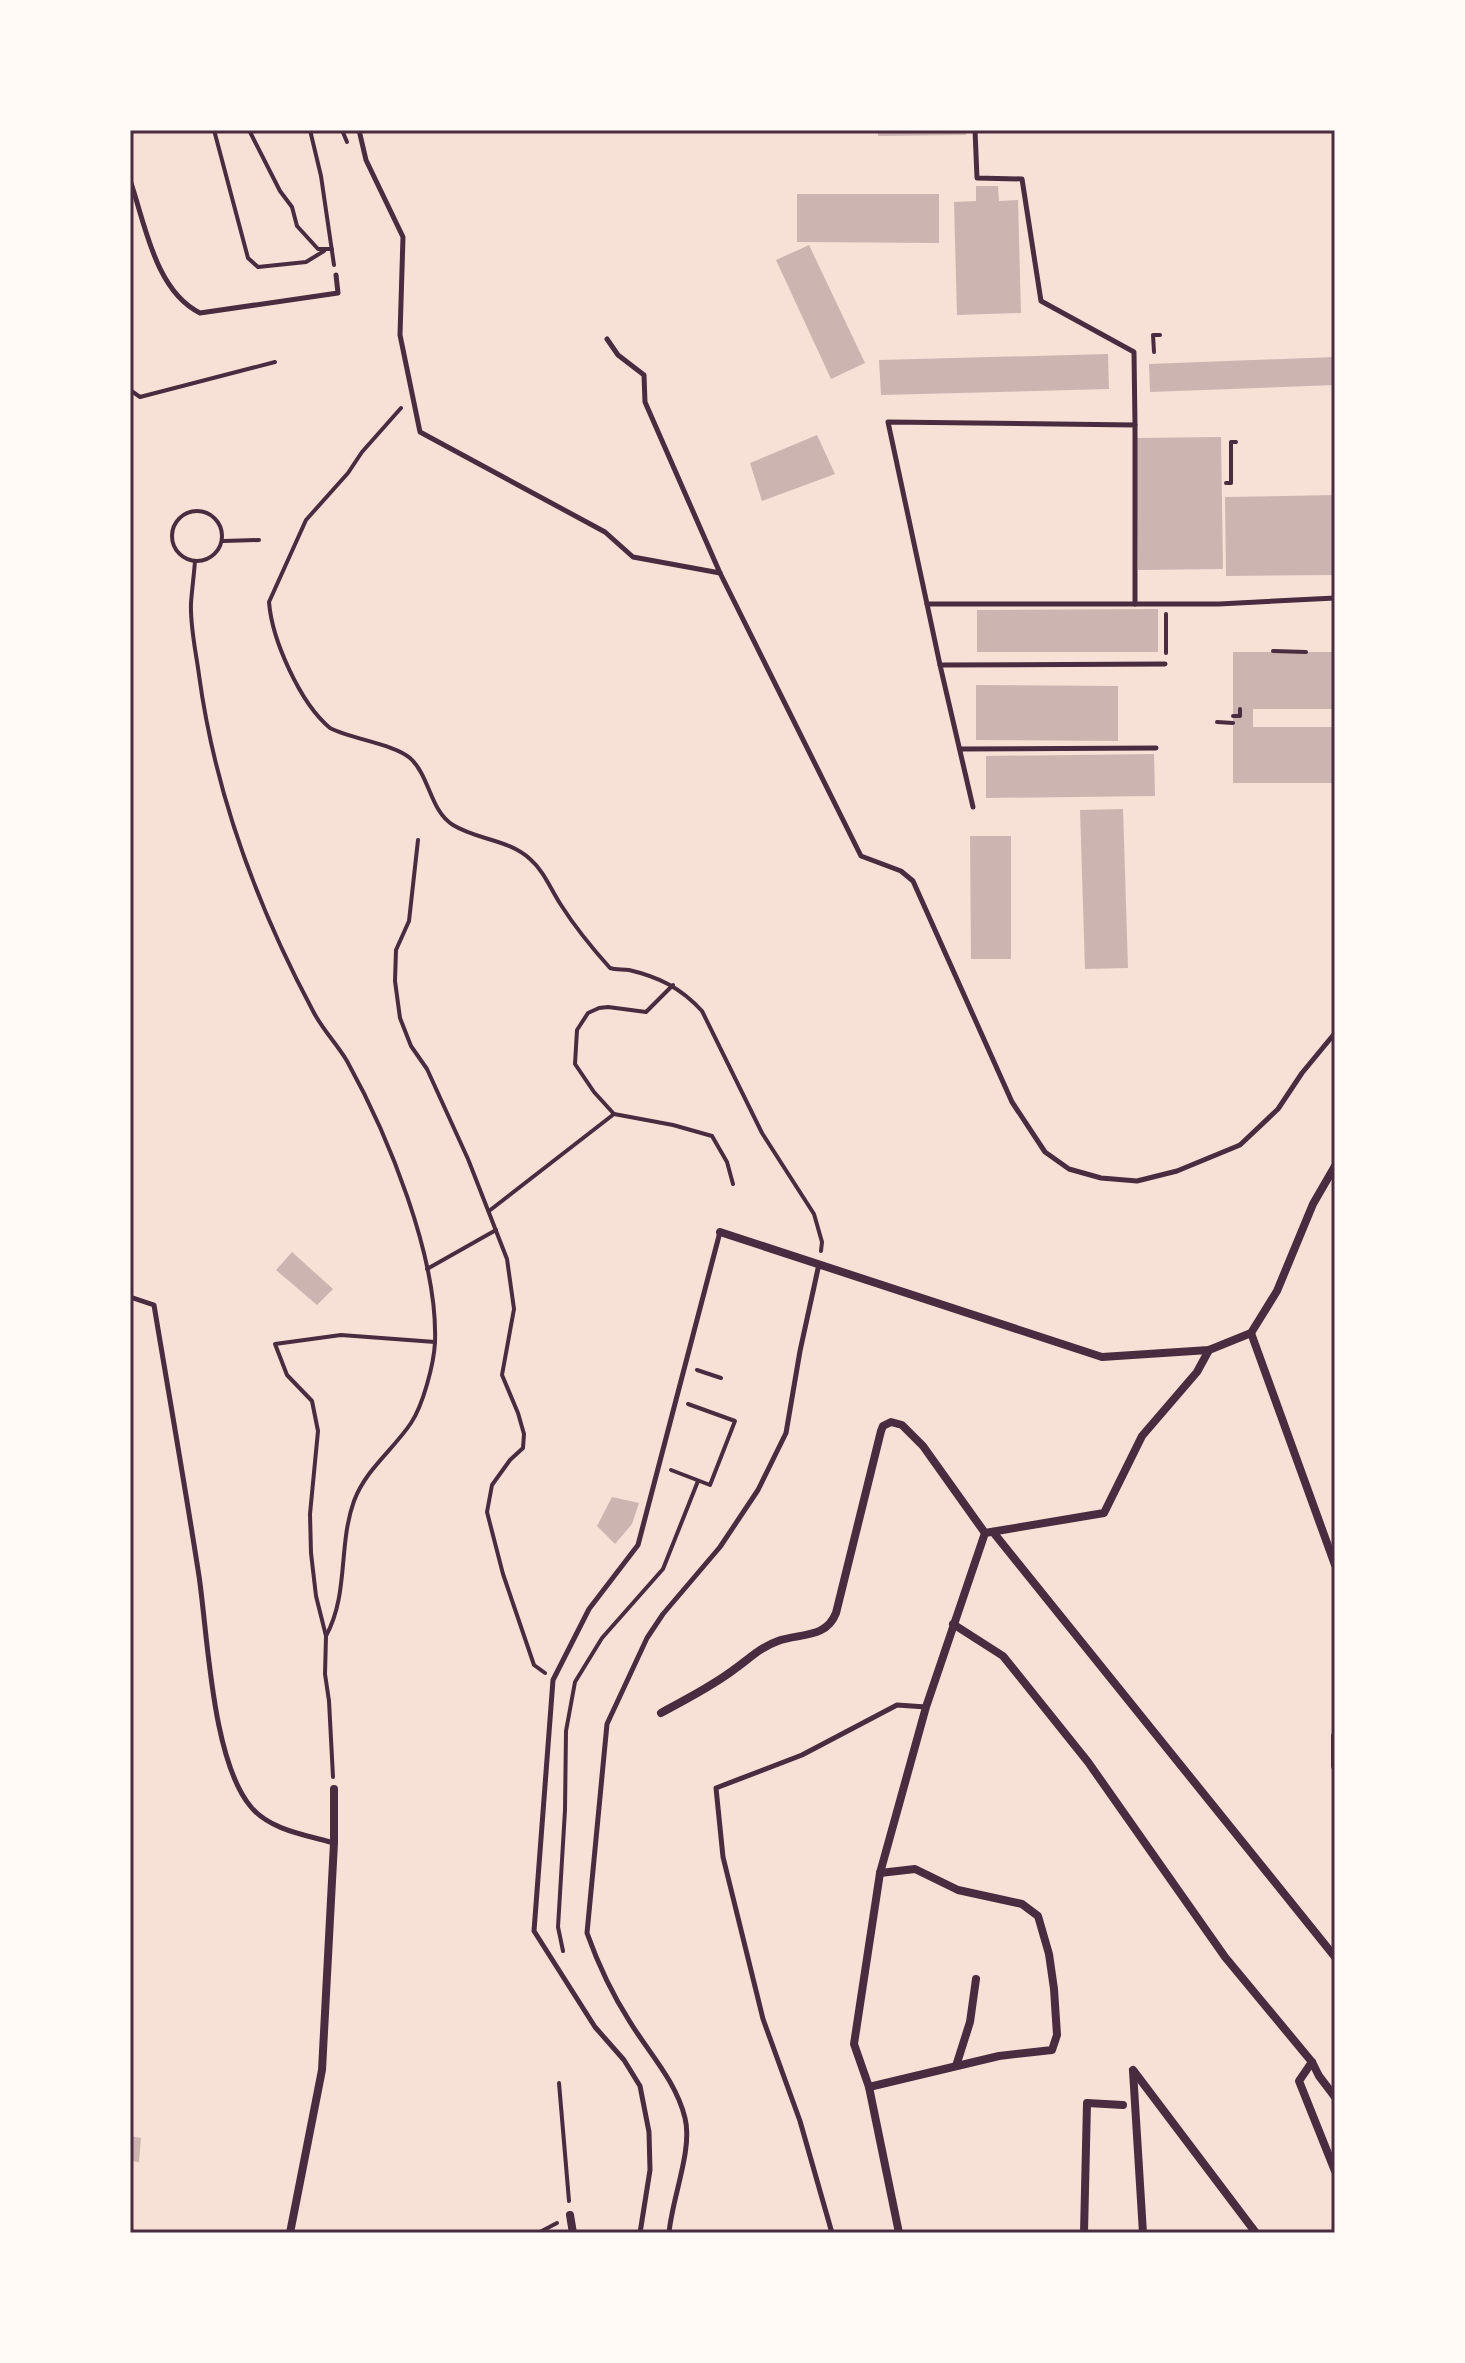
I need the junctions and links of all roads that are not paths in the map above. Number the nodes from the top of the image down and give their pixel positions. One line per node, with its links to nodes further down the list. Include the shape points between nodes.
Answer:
1 (359, 130): 7 (lane, via 366,160 403,237 400,335 420,432 605,532 633,557)
2 (975, 130): 6 (lane, via 977,178 1022,179 1041,301 1134,352)
3 (130, 180): 4 (lane, via 164,275 187,307 200,313 338,293)
4 (336, 275)
5 (607, 339): 7 (lane, via 644,375 645,402)
6 (1135, 425): 9 (lane, via 888,422); 10 (lane)
7 (720, 573): 16 (lane, via 861,856 913,881 1012,1102 1045,1152 1069,1169 1101,1178 1137,1181 1177,1171 1240,1145 1278,1109)
8 (1335, 598): 10 (lane)
9 (927, 604): 10 (lane); 12 (lane)
10 (1135, 604)
11 (1165, 664): 12 (lane)
12 (940, 665): 14 (lane)
13 (1156, 748): 14 (lane)
14 (960, 749): 15 (lane)
15 (973, 807)
16 (1335, 1033)
17 (1335, 1166): 21 (street, via 1277,1291)
18 (720, 1232): 19 (street); 44 (lane, via 638,1545 589,1609 553,1680 534,1931 640,2086 650,2170)
19 (819, 1263): 22 (street, via 1102,1357); 45 (lane, via 786,1433 758,1490 720,1547 647,1638 607,1724 587,1933 598,1964 671,2081 686,2119 687,2151)
20 (130, 1297): 31 (lane, via 154,1305 213,1694 231,1775 252,1808 272,1822)
21 (1251, 1333): 22 (street); 24 (street)
22 (1209, 1350): 23 (street, via 1197,1372 1142,1436 1104,1513)
23 (989, 1532): 25 (street); 27 (street, via 923,1446 902,1425 886,1423 831,1623 813,1634 765,1646); 33 (street)
24 (1335, 1565)
25 (953, 1624): 26 (street); 35 (street, via 1003,1656 1088,1762 1225,1957)
26 (926, 1707): 32 (street); 46 (lane, via 897,1705 802,1755 716,1788 723,1857 763,2019)
27 (661, 1713)
28 (1335, 1736): 29 (street)
29 (1335, 1766)
30 (334, 1789): 31 (street)
31 (334, 1843): 42 (street, via 322,2070)
32 (880, 1873): 36 (street, via 925,1872 958,1890 1022,1904 1043,1926 1054,1989 1057,2035 1052,2050); 37 (street, via 854,2044)
33 (1335, 1957)
34 (976, 1979): 36 (street)
35 (1312, 2062): 38 (street); 40 (street, via 1299,2081)
36 (956, 2066): 37 (street)
37 (869, 2087): 47 (street)
38 (1335, 2097)
39 (1123, 2105): 48 (street, via 1087,2103)
40 (1335, 2171)
41 (570, 2215): 43 (street)
42 (290, 2233)
43 (573, 2233)
44 (640, 2233)
45 (669, 2233)
46 (832, 2233)
47 (899, 2233)
48 (1084, 2233)
49 (1143, 2233): 50 (street, via 1133,2070)
50 (1256, 2233)

